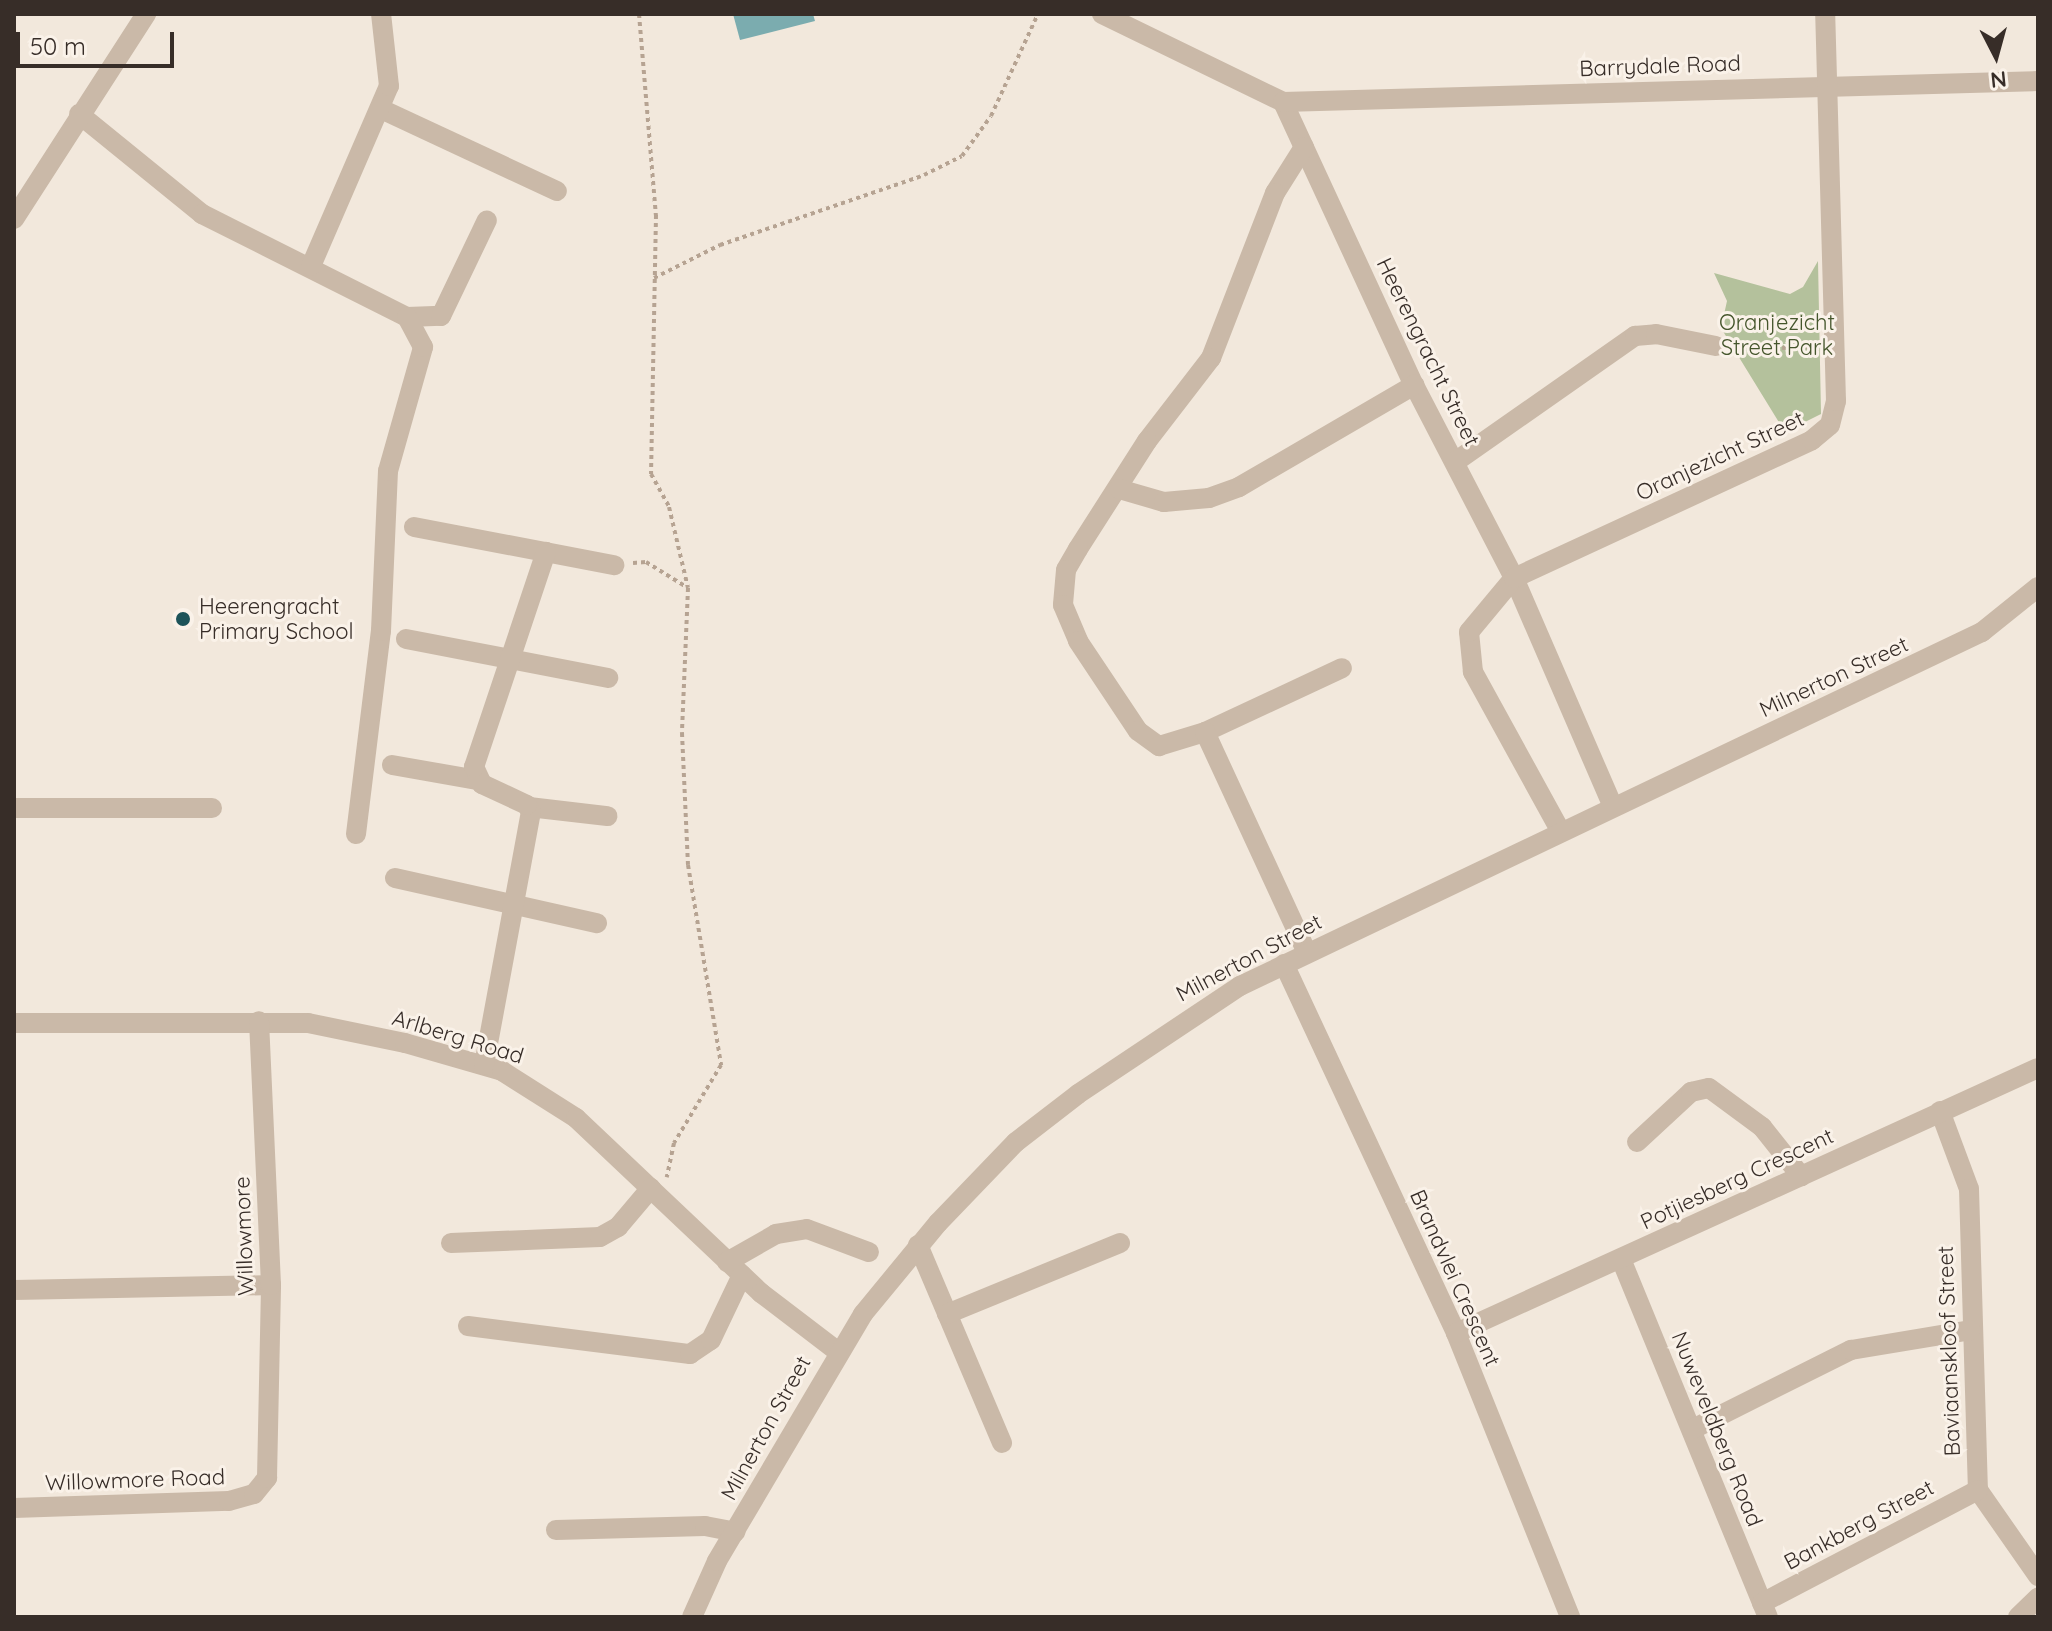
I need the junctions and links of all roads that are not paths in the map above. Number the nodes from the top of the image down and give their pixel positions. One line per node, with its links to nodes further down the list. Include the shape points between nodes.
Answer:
1 (146, 14): 9 (street)
2 (381, 14): 8 (street, via 390,66)
3 (1102, 14): 7 (street)
4 (1825, 14): 6 (street, Oranjezicht Street)
5 (2038, 81): 6 (street, Barrydale Road)
6 (1827, 85): 7 (street, Barrydale Road); 23 (street, Oranjezicht Street, via 1835,411 1821,435)
7 (1283, 102): 10 (street, Heerengracht Street)
8 (381, 109): 11 (street); 14 (street)
9 (79, 114): 12 (street); 14 (street, via 202,214)
10 (1304, 147): 17 (street, Heerengracht Street); 19 (street, via 1275,193 1211,358 1147,441)
11 (557, 191)
12 (14, 219)
13 (487, 220): 15 (street, via 441,316)
14 (311, 266): 15 (street)
15 (407, 317): 38 (street, via 423,347 388,471 381,631)
16 (1716, 346): 18 (street, via 1656,334 1635,336)
17 (1414, 385): 18 (street, Heerengracht Street); 19 (street, via 1239,487 1209,498 1164,502)
18 (1455, 462): 23 (street, Heerengracht Street)
19 (1119, 489): 29 (street, via 1066,570 1062,588 1067,621 1143,737 1167,746)
20 (414, 527): 21 (street)
21 (546, 552): 22 (street); 26 (street)
22 (614, 565)
23 (1514, 578): 33 (street, Heerengracht Street); 37 (street, via 1469,632 1470,660 1490,709)
24 (2038, 587): 33 (street, Milnerton Street, via 1982,632)
25 (406, 639): 26 (street)
26 (510, 659): 28 (street); 31 (street, via 476,759)
27 (1342, 668): 29 (street)
28 (608, 678)
29 (1205, 732): 42 (street)
30 (392, 765): 31 (street)
31 (477, 780): 32 (street)
32 (529, 807): 36 (street); 40 (street)
33 (1613, 807): 37 (street, Milnerton Street)
34 (14, 808): 35 (street)
35 (212, 808)
36 (607, 816)
37 (1561, 832): 42 (street, Milnerton Street)
38 (356, 834)
39 (395, 878): 40 (street)
40 (514, 905): 41 (street); 46 (street)
41 (597, 923)
42 (1307, 953): 43 (street, Milnerton Street)
43 (1284, 964): 54 (street, Milnerton Street, via 1198,1010 1078,1094 1016,1142); 63 (street, Brandvlei Crescent)
44 (259, 1021): 45 (street, Arlberg Road); 46 (street, Arlberg Road, via 362,1033); 58 (street, Willowmore)
45 (14, 1023)
46 (484, 1065): 51 (street, Arlberg Road, via 553,1101)
47 (2038, 1068): 48 (street, Potjiesberg Crescent)
48 (1940, 1111): 50 (street, Potjiesberg Crescent); 62 (street, Baviaanskloof Street, via 1969,1189)
49 (1637, 1142): 50 (street, via 1691,1092 1709,1088 1762,1127)
50 (1801, 1176): 56 (street, Potjiesberg Crescent)
51 (657, 1193): 52 (street, via 600,1237); 57 (street, Arlberg Road)
52 (451, 1243)
53 (1120, 1243): 60 (street)
54 (918, 1245): 60 (street); 64 (street, Milnerton Street)
55 (869, 1252): 57 (street, via 807,1229 776,1234)
56 (1621, 1259): 63 (street, Potjiesberg Crescent); 65 (street, Nuweveldberg Road)
57 (734, 1268): 61 (street, via 711,1340 690,1354); 64 (street, Arlberg Road)
58 (271, 1285): 59 (street); 67 (street, Willowmore)
59 (14, 1290)
60 (947, 1314): 66 (street)
61 (468, 1326)
62 (1970, 1330): 65 (street, via 1851,1350); 68 (street, Baviaanskloof Street)
63 (1456, 1333): 76 (street, Brandvlei Crescent)
64 (837, 1351): 71 (street, Milnerton Street)
65 (1693, 1429): 74 (street, Nuweveldberg Road)
66 (1002, 1443)
67 (271, 1449): 69 (street, Willowmore Road, via 267,1478 244,1498)
68 (1978, 1490): 72 (street); 74 (street, Bankberg Street)
69 (14, 1508)
70 (556, 1530): 71 (street, via 693,1526)
71 (735, 1532): 75 (street, Milnerton Street)
72 (2038, 1576)
73 (2038, 1598): 77 (street)
74 (1765, 1610)
75 (692, 1617)
76 (1570, 1617)
77 (2018, 1617)

